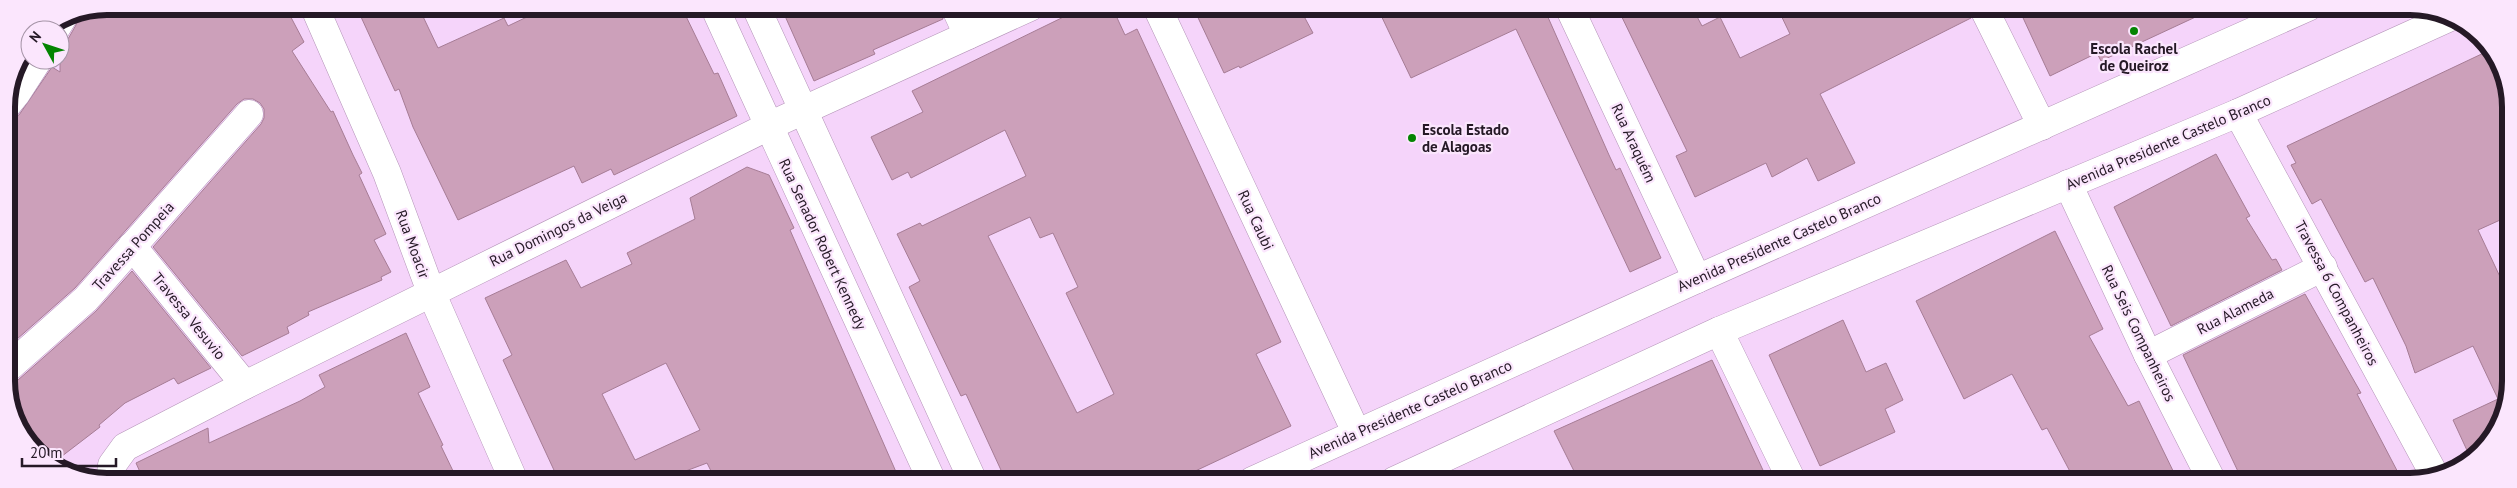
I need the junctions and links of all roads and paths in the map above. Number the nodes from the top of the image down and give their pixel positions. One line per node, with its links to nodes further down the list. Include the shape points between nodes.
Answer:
1 (318, 15): 23 (street, Rua Moacir, via 387,173)
2 (718, 15): 17 (street, Rua Senador Robert Kennedy)
3 (760, 15): 14 (street)
4 (959, 15): 11 (street)
5 (1012, 15): 11 (street, Rua Domingos da Veiga)
6 (1161, 15): 28 (street, Rua Caubi)
7 (1574, 15): 22 (street, Rua Araquém)
8 (1987, 15): 18 (street)
9 (2290, 15): 18 (street, Avenida Presidente Castelo Branco)
10 (2442, 21): 15 (street, Avenida Presidente Castelo Branco)
11 (968, 35): 14 (street, Rua Domingos da Veiga)
12 (32, 70): 13 (street)
13 (16, 94)
14 (804, 110): 17 (street, Rua Domingos da Veiga); 33 (street)
15 (2238, 113): 19 (street, Avenida Presidente Castelo Branco); 21 (street, Travessa 6 Companheiros)
16 (249, 114): 20 (street, Travessa Pompeia)
17 (769, 126): 23 (street, Rua Domingos da Veiga); 32 (street, Rua Senador Robert Kennedy)
18 (2042, 126): 22 (street, Avenida Presidente Castelo Branco)
19 (2068, 184): 24 (street, Avenida Presidente Castelo Branco); 25 (street, Rua Seis Companheiros)
20 (132, 246): 26 (street, Travessa Pompeia, via 86,299); 27 (street, Travessa Vesuvio)
21 (2323, 267): 25 (street, Rua Alameda); 29 (street, Travessa 6 Companheiros)
22 (1697, 279): 28 (street, Avenida Presidente Castelo Branco)
23 (431, 292): 27 (street, Rua Domingos da Veiga); 31 (street, Rua Moacir)
24 (1719, 330): 35 (street, Avenida Presidente Castelo Branco); 36 (street)
25 (2148, 355): 37 (street, Rua Seis Companheiros)
26 (15, 362)
27 (245, 385): 30 (street, Rua Domingos da Veiga, via 126,447 112,465)
28 (1356, 432): 34 (street, Avenida Presidente Castelo Branco)
29 (2432, 470)
30 (111, 473)
31 (510, 473)
32 (928, 473)
33 (969, 473)
34 (1269, 473)
35 (1411, 473)
36 (1788, 473)
37 (2207, 473)

